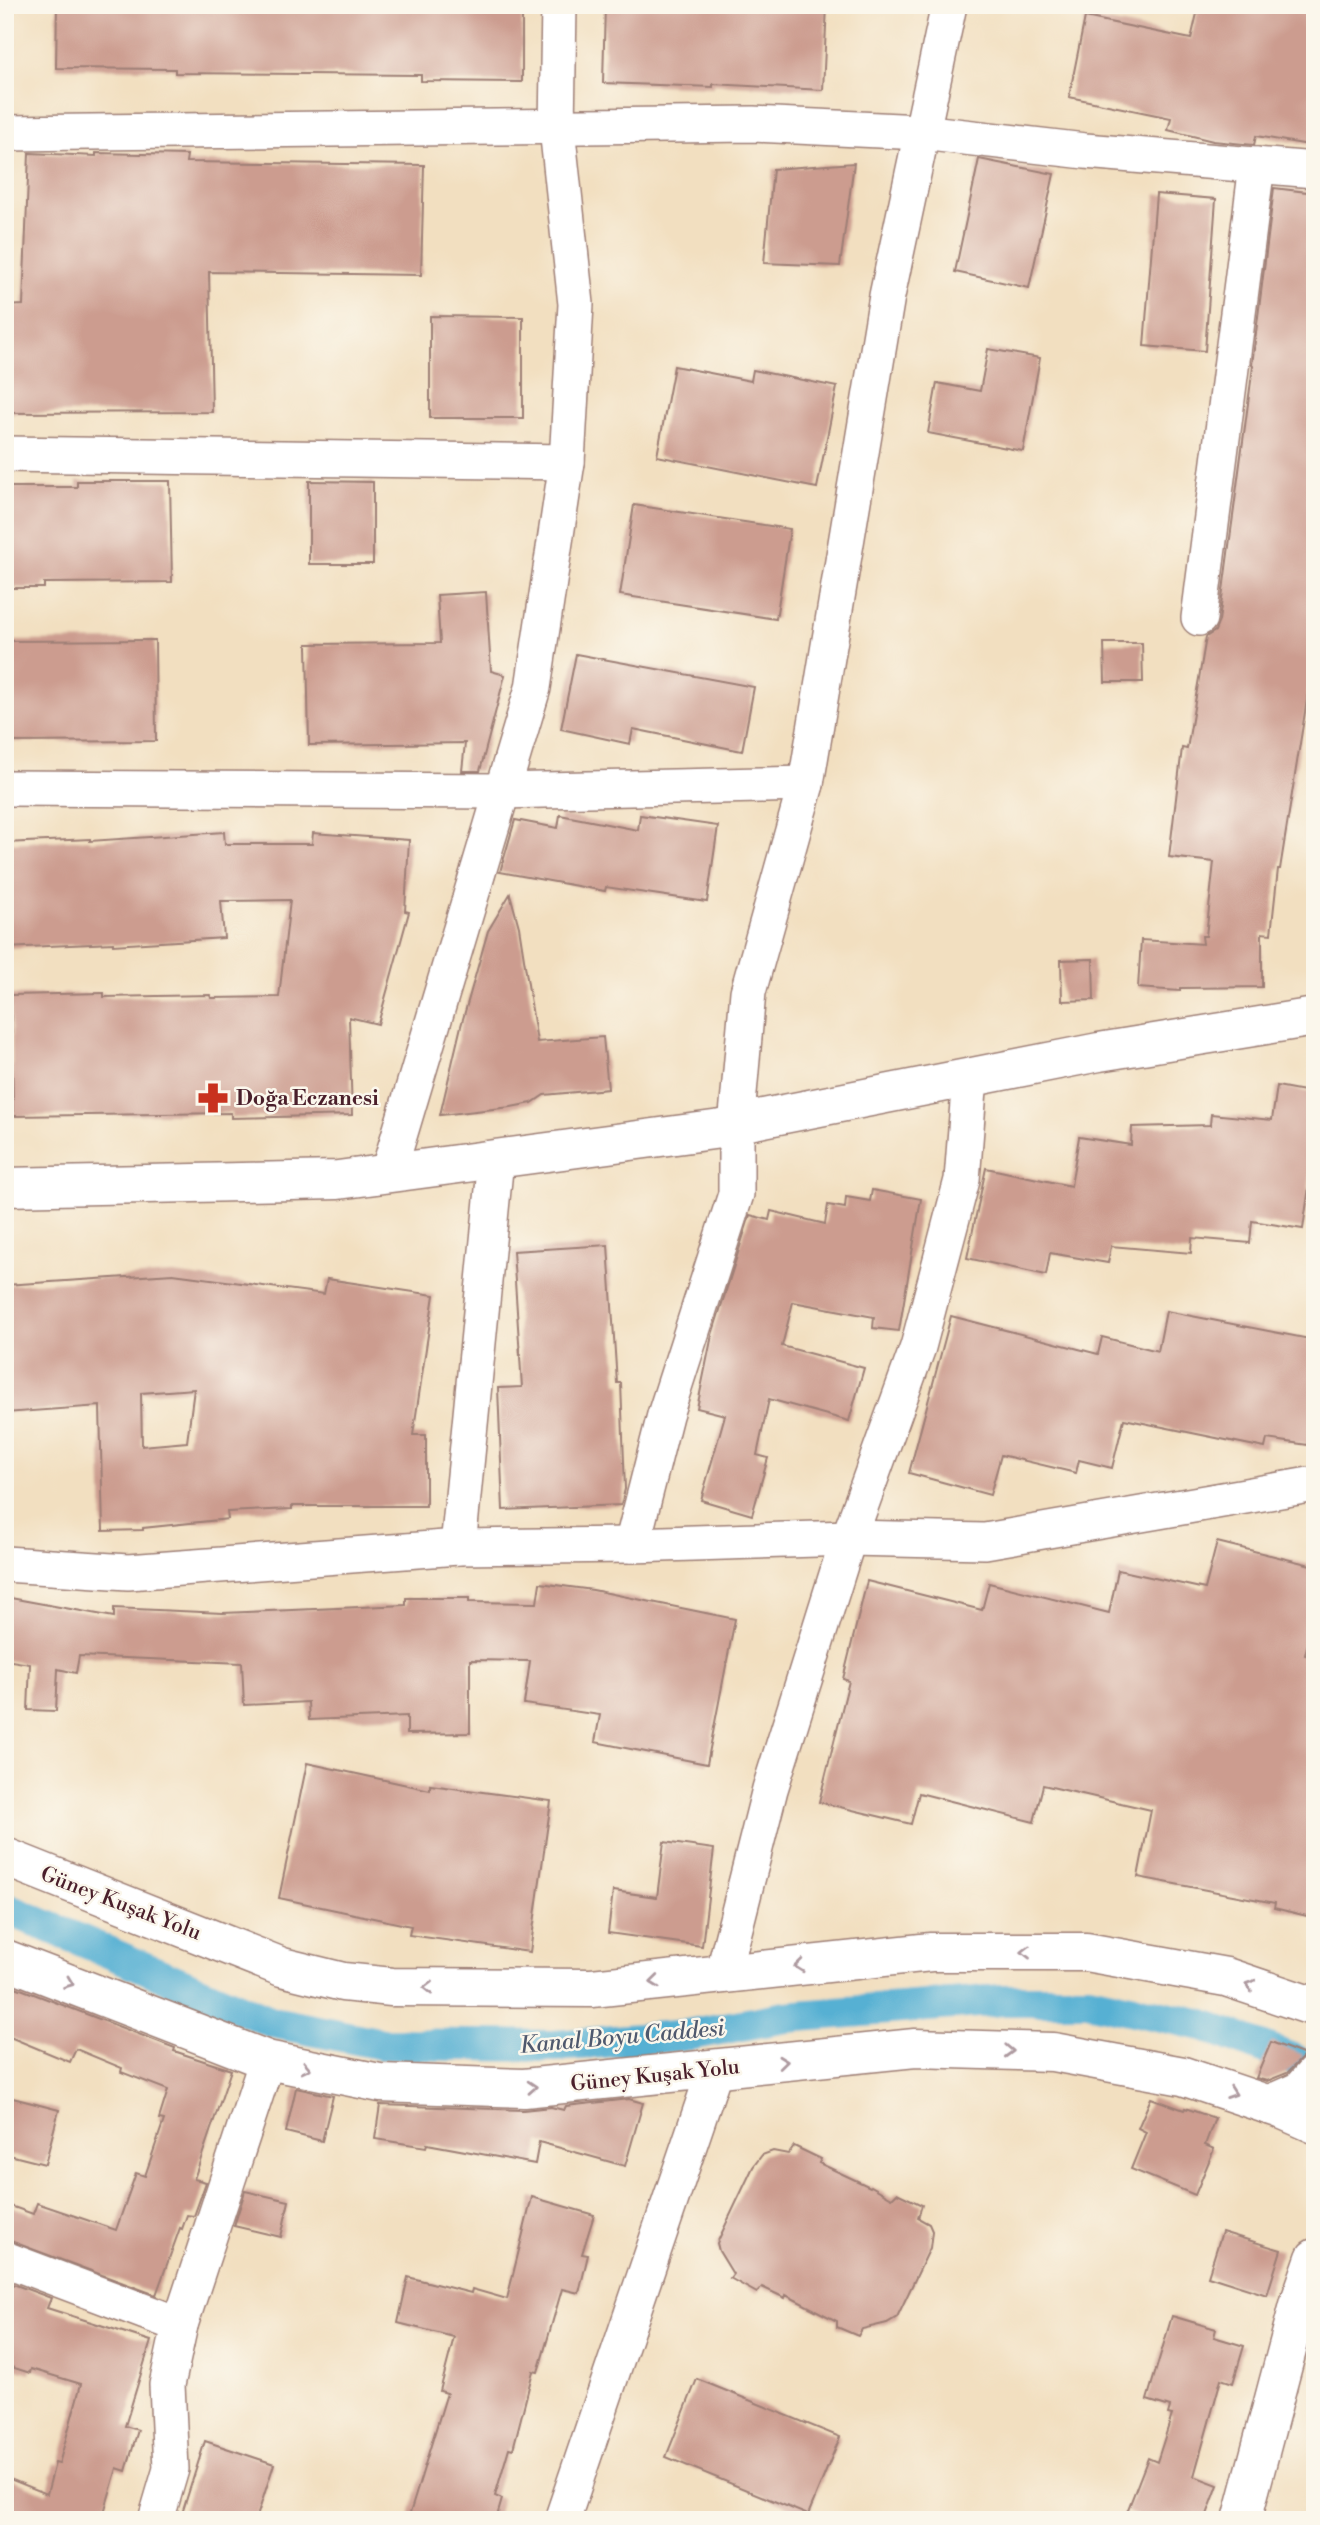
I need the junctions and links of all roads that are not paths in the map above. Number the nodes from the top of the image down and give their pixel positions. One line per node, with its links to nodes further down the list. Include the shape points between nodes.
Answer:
1 (559, 5): 3 (street)
2 (949, 5): 4 (street)
3 (557, 128): 4 (street, via 753,124); 5 (street); 9 (street, via 576,304)
4 (921, 132): 6 (street); 11 (street, via 887,296)
5 (5, 133)
6 (1257, 165): 7 (street); 10 (street)
7 (1315, 170)
8 (5, 454): 9 (street)
9 (567, 462): 13 (street, via 533,688)
10 (1199, 618)
11 (806, 784): 13 (street); 16 (street, via 748,992)
12 (5, 788): 13 (street)
13 (501, 791): 18 (street)
14 (1315, 1017): 15 (main road)
15 (970, 1077): 16 (main road, via 748,1121); 21 (street, via 962,1180 918,1347)
16 (736, 1128): 17 (main road); 22 (street, via 736,1194 665,1415)
17 (496, 1159): 18 (main road); 23 (street)
18 (388, 1173): 19 (main road, via 338,1180)
19 (5, 1187)
20 (1315, 1484): 21 (street, via 985,1541)
21 (849, 1538): 22 (street); 27 (street, via 770,1789)
22 (632, 1545): 23 (street)
23 (458, 1546): 24 (street, via 128,1572)
24 (5, 1564)
25 (5, 1857): 27 (main road, Güney Kuşak Yolu, one-way to 25, via 592,1988 392,1987 343,1982 251,1956)
26 (5, 1959): 29 (main road, Güney Kuşak Yolu, one-way to 29)
27 (723, 1975): 28 (main road, Güney Kuşak Yolu, one-way to 27, via 1226,1977 1086,1952 931,1952)
28 (1313, 2009)
29 (267, 2060): 30 (main road, Güney Kuşak Yolu, one-way to 30, via 380,2083 524,2088); 36 (street)
30 (715, 2069): 32 (main road, Güney Kuşak Yolu, one-way to 32, via 915,2048 1054,2052 1183,2076); 38 (street)
31 (1315, 2074): 32 (main road, via 1300,2091)
32 (1268, 2105): 33 (main road, Güney Kuşak Yolu)
33 (1315, 2124)
34 (1315, 2258): 39 (main road)
35 (5, 2259): 36 (street)
36 (180, 2325): 37 (street, via 167,2385 171,2469)
37 (156, 2520)
38 (562, 2520)
39 (1242, 2520)

